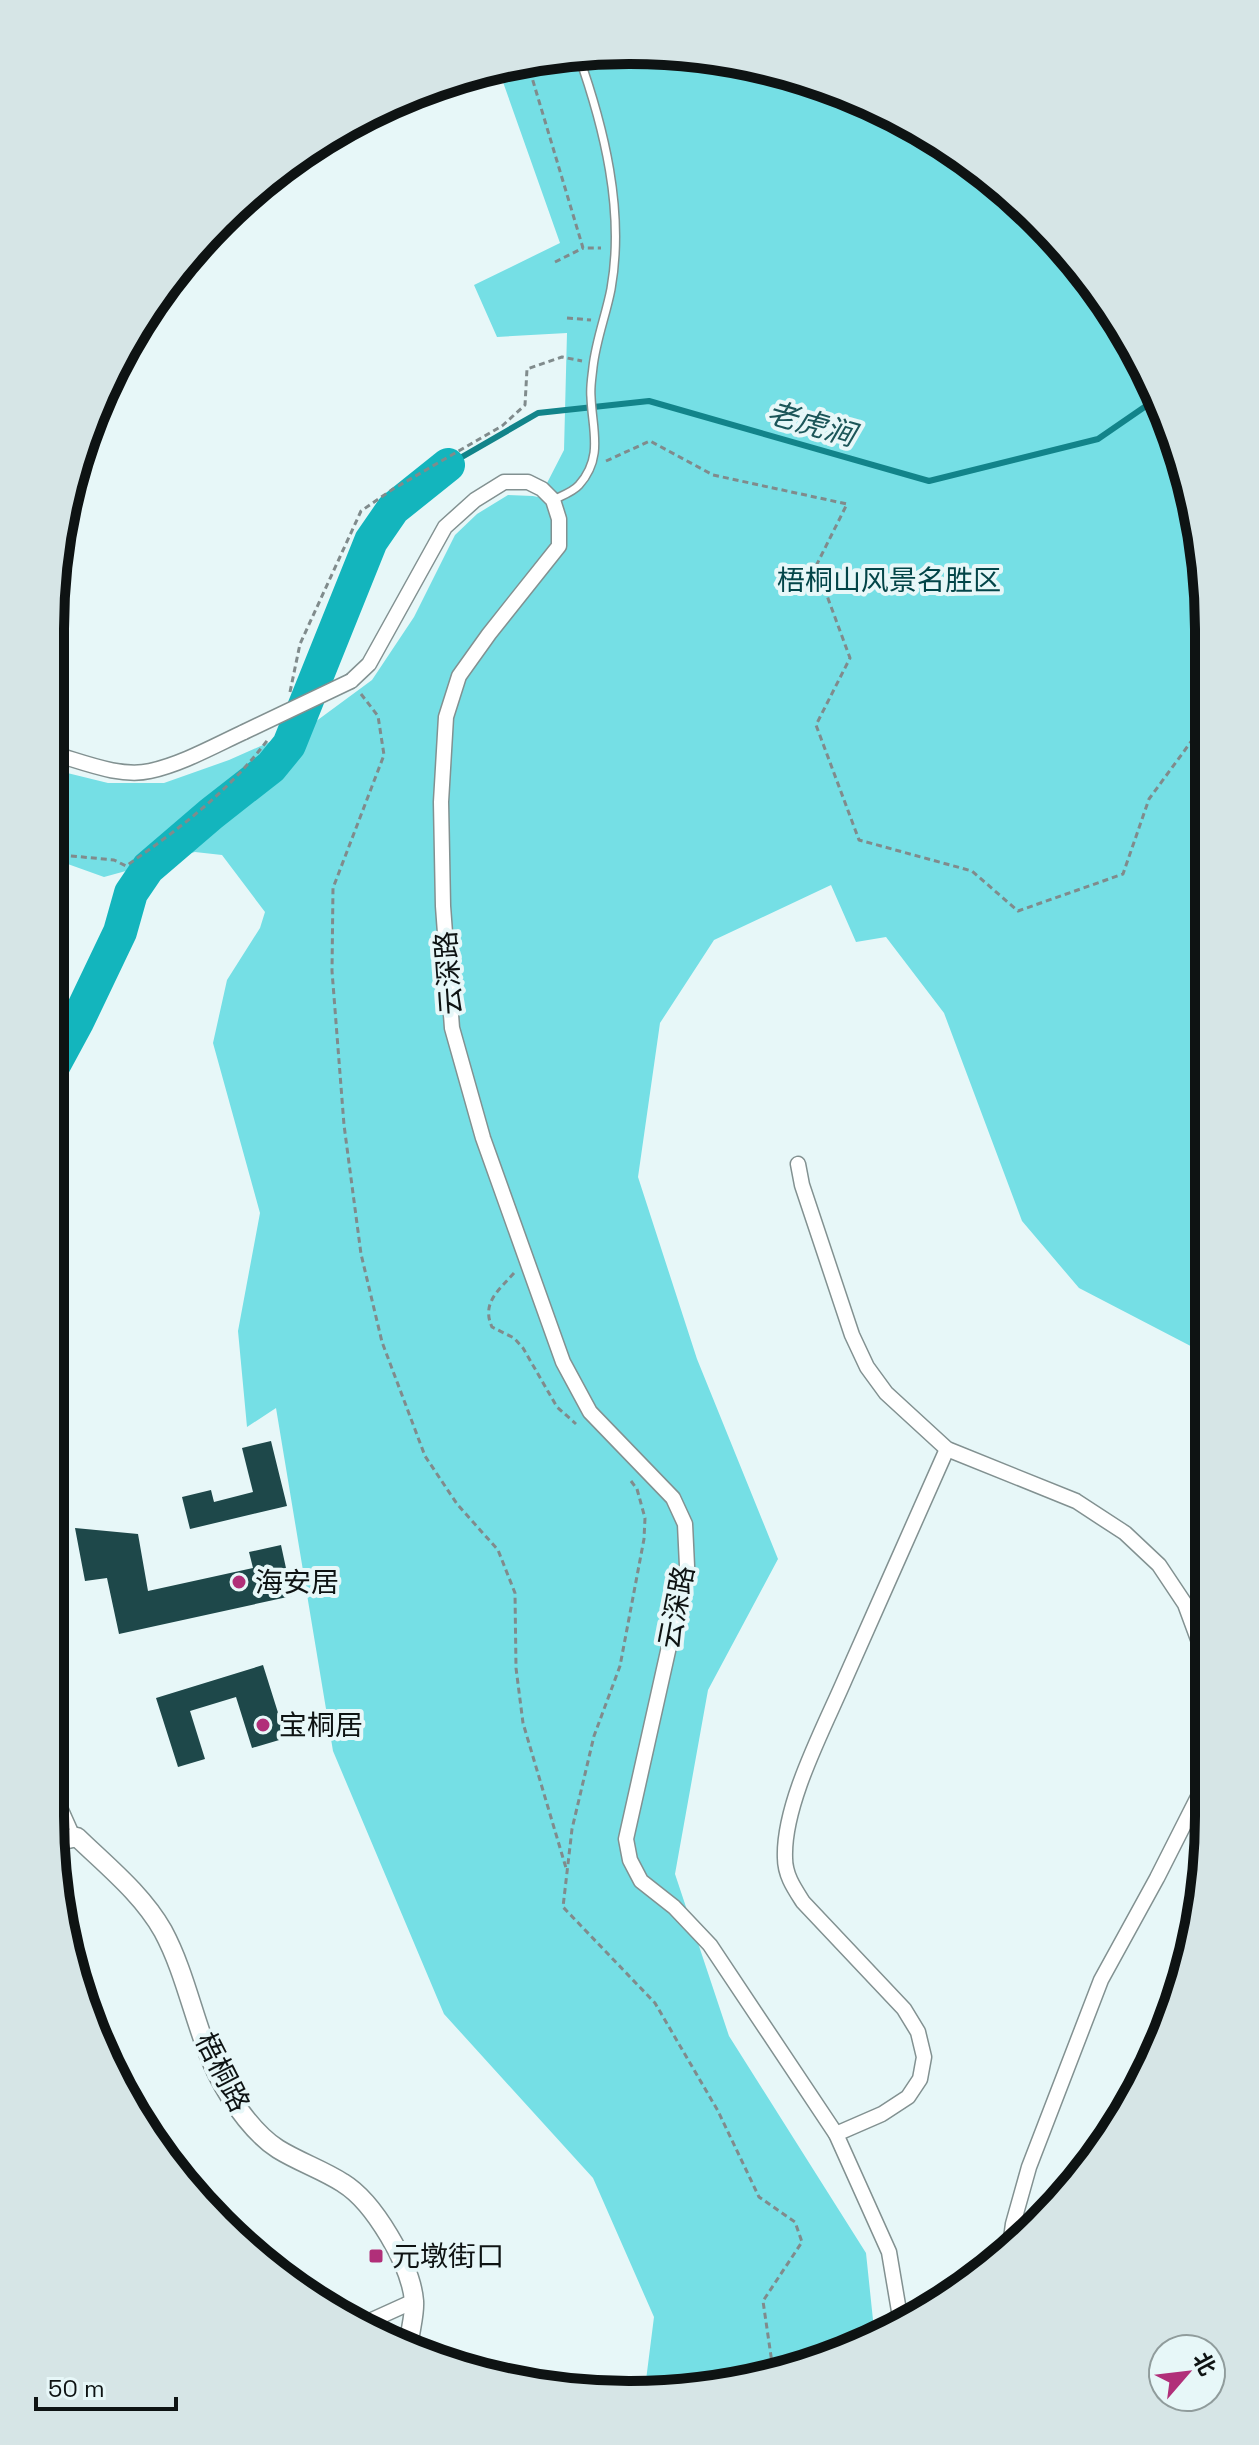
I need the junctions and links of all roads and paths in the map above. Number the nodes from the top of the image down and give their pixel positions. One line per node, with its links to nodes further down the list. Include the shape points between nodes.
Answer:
1 (582, 66): 4 (lane, via 611,178)
2 (531, 73): 3 (path)
3 (583, 248): 4 (path); 5 (path)
4 (614, 249): 7 (lane)
5 (555, 262)
6 (567, 318): 7 (path)
7 (603, 322): 8 (lane)
8 (593, 363): 9 (lane, via 597,440); 12 (path, via 562,357 527,369 525,405 502,426 361,511 300,644)
9 (590, 468): 10 (lane, via 578,487); 13 (path, via 650,441 713,475 847,504 816,566 850,658 816,725 859,840 972,871 1018,911 1123,874 1149,799)
10 (553, 500): 11 (street, via 528,482 504,482 475,500 445,527 369,664); 25 (street, 云深路, via 559,546 459,676 446,717 443,906 452,1028 483,1138 563,1362 590,1412 673,1498 685,1524 687,1566 626,1839 630,1860 641,1881 710,1945)
11 (351, 681): 15 (street, bridge, via 149,772 112,770); 24 (path, via 378,716 384,755 333,888 332,971 361,1254 382,1342 425,1456 457,1504 498,1550 515,1593 523,1723)
12 (288, 703)
13 (1195, 736)
14 (270, 737): 16 (path, via 223,791 126,866)
15 (64, 757)
16 (64, 855)
17 (798, 1164): 18 (street, via 867,1367 886,1393)
18 (947, 1449): 19 (street, via 1076,1501 1125,1533 1159,1565 1185,1604); 25 (street, via 817,1744 787,1834 790,1883 904,2009 918,2032 924,2057 920,2079 908,2097)
19 (1195, 1631)
20 (1195, 1803): 26 (street, via 1101,1980 1029,2167)
21 (64, 1808): 22 (lane)
22 (77, 1837): 23 (street); 27 (street, 梧桐路, via 142,1900 163,1931 229,2095 276,2148 345,2184 366,2203 404,2266)
23 (65, 1840)
24 (567, 1872)
25 (836, 2134): 28 (street, 云深路, via 889,2252)
26 (1012, 2231)
27 (414, 2301): 29 (street); 30 (street, 梧桐路)
28 (899, 2312)
29 (373, 2320)
30 (410, 2337)

